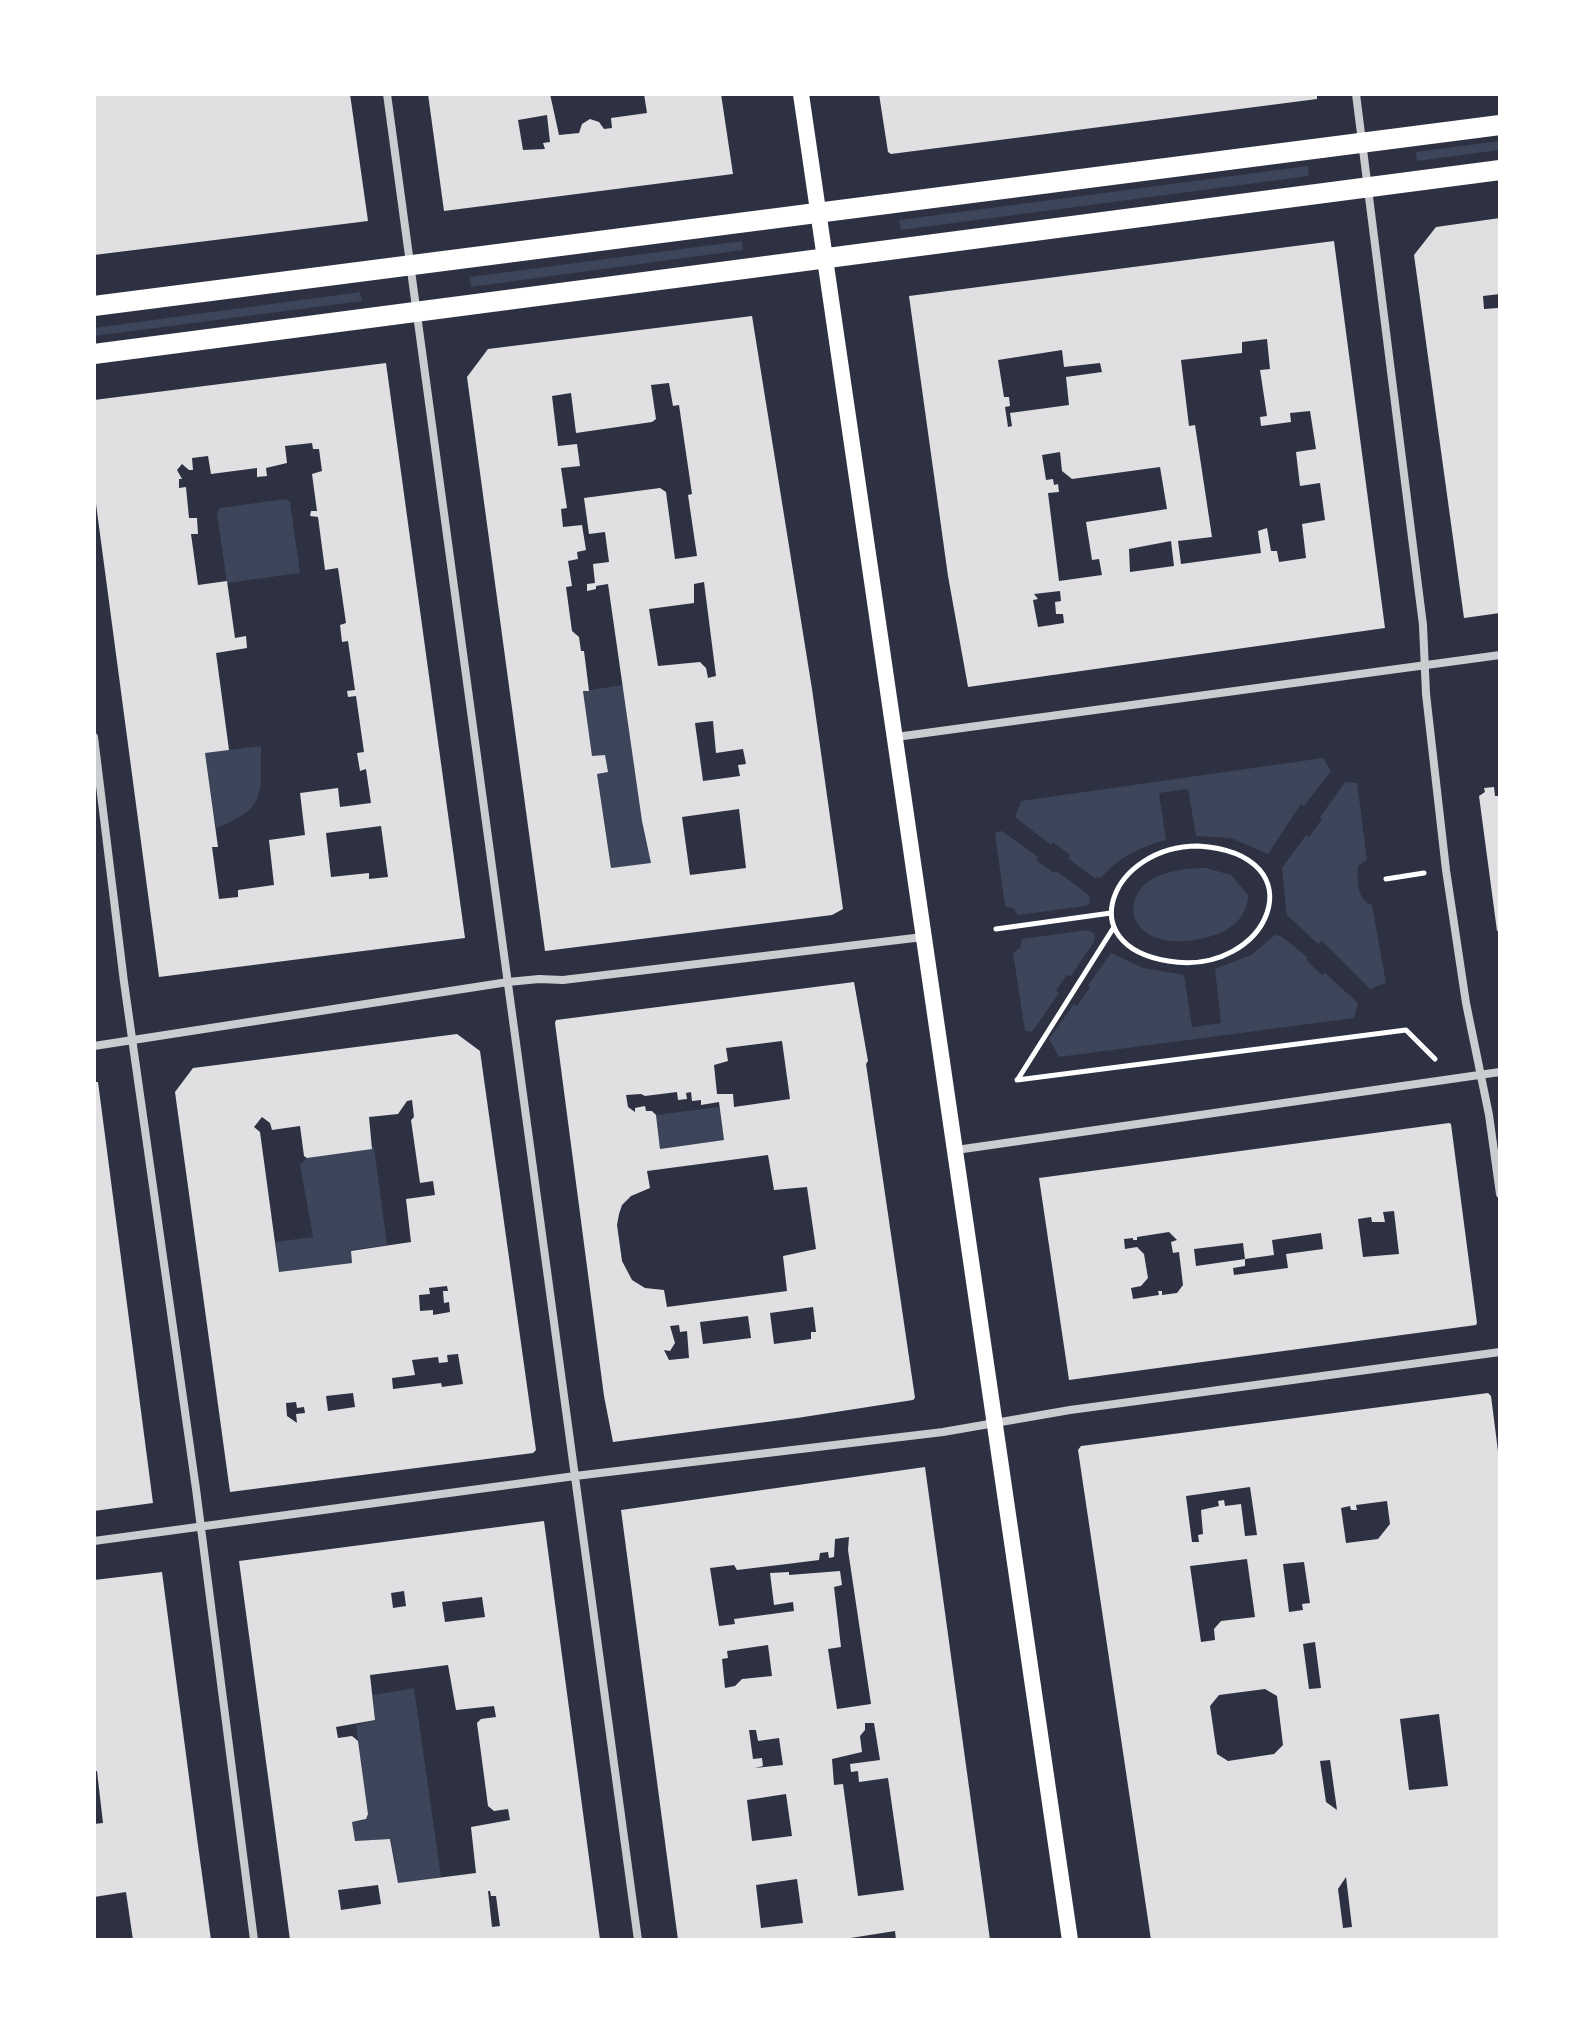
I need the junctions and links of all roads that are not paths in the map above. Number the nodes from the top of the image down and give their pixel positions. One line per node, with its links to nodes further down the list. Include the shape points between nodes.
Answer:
1 (387, 94): 10 (street)
2 (801, 94): 8 (main road)
3 (1356, 94): 5 (street)
4 (1500, 125): 5 (main road)
5 (1362, 143): 7 (street); 8 (main road)
6 (1500, 170): 7 (main road)
7 (1368, 187): 9 (main road); 15 (street)
8 (819, 213): 9 (main road); 10 (main road)
9 (825, 259): 12 (main road); 17 (main road)
10 (411, 266): 11 (main road); 12 (street)
11 (94, 306)
12 (416, 312): 13 (main road); 19 (street)
13 (94, 354)
14 (1500, 655): 15 (street)
15 (1425, 666): 17 (street); 23 (street, via 1446,870)
16 (94, 737): 20 (street)
17 (896, 737): 18 (main road)
18 (924, 937): 19 (street); 24 (main road)
19 (508, 982): 20 (street); 28 (street)
20 (132, 1041): 21 (street); 29 (street)
21 (94, 1046)
22 (1500, 1072): 23 (street)
23 (1481, 1075): 24 (street); 25 (street)
24 (956, 1150): 27 (main road)
25 (1500, 1194)
26 (1500, 1352): 27 (street)
27 (995, 1422): 28 (street); 33 (main road)
28 (575, 1476): 29 (street); 32 (street)
29 (201, 1527): 30 (street); 31 (street)
30 (94, 1541)
31 (254, 1940)
32 (638, 1940)
33 (1070, 1940)

